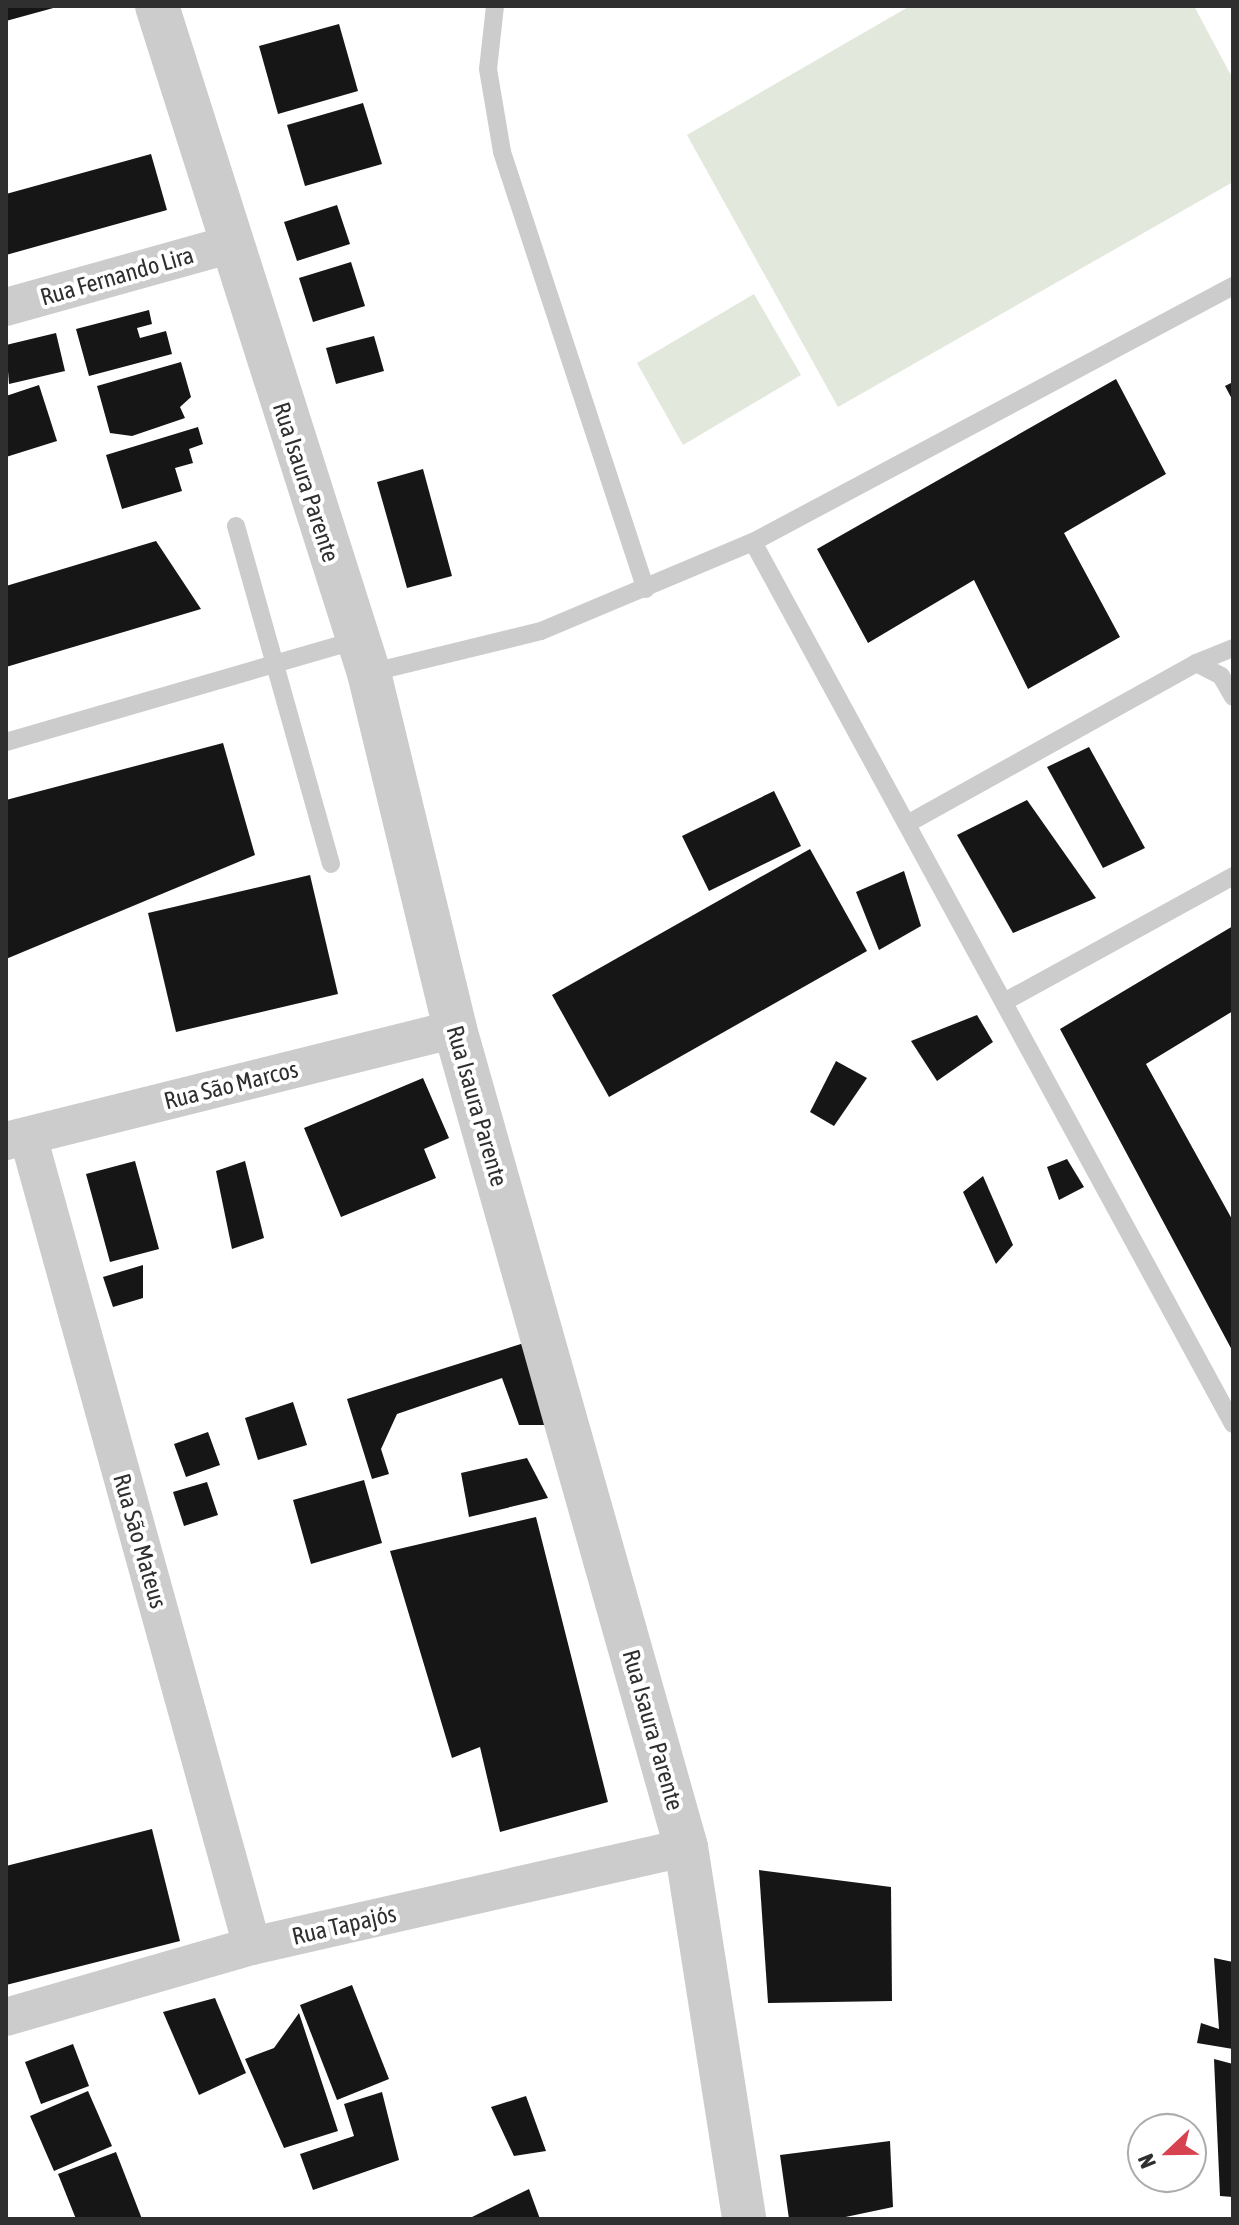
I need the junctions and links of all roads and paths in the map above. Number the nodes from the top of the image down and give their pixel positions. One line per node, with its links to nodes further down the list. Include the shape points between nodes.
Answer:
1 (157, 6): 3 (street, Rua Isaura Parente)
2 (495, 6): 8 (lane, via 488,69 502,152)
3 (228, 245): 5 (street, Rua Fernando Lira); 10 (street, Rua Isaura Parente)
4 (1233, 286): 7 (lane)
5 (6, 307)
6 (236, 526): 12 (lane)
7 (753, 542): 8 (lane); 15 (lane)
8 (646, 589): 10 (lane, via 541,631)
9 (1233, 648): 11 (lane)
10 (364, 656): 12 (lane); 19 (street, Rua Isaura Parente)
11 (1196, 663): 13 (lane, via 1221,676); 15 (lane)
12 (277, 664): 14 (lane); 16 (lane)
13 (1233, 697)
14 (6, 742)
15 (907, 824): 18 (lane)
16 (331, 864)
17 (1233, 876): 18 (lane)
18 (1004, 1002): 21 (lane)
19 (455, 1029): 20 (street, Rua São Marcos); 22 (street, Rua Isaura Parente)
20 (17, 1139): 23 (street, Rua São Mateus)
21 (1233, 1424)
22 (686, 1847): 23 (street, Rua Tapajós); 25 (street, Rua Isaura Parente)
23 (252, 1946): 24 (street, Rua Tapajós)
24 (6, 2017)
25 (744, 2219)

